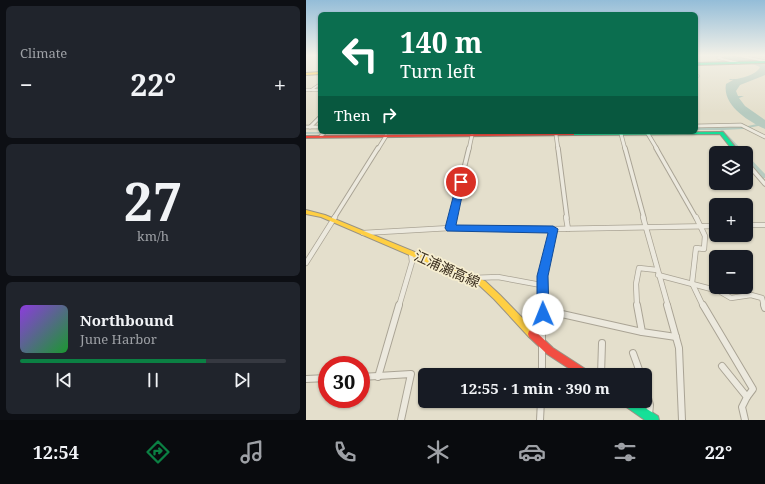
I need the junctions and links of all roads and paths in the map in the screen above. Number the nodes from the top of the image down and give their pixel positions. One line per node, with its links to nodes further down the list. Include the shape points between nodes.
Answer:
1 (318, 85): 3 (street)
2 (306, 90): 3 (street)
3 (311, 90): 4 (street)
4 (318, 90)
5 (318, 119): 7 (street)
6 (698, 126): 17 (street, via 740,126)
7 (308, 127)
8 (698, 133): 18 (main road, via 721,133)
9 (588, 134): 15 (main road)
10 (620, 134): 28 (street)
11 (648, 134): 25 (street)
12 (322, 135): 13 (main road); 16 (main road)
13 (387, 135): 14 (main road); 22 (street)
14 (472, 135): 15 (main road); 27 (street)
15 (556, 135): 30 (street)
16 (306, 137)
17 (765, 137)
18 (732, 146)
19 (753, 170): 20 (street)
20 (765, 184)
21 (306, 212): 22 (main road, 江浦瀬高線)
22 (332, 220): 31 (main road, 江浦瀬高線); 33 (street)
23 (753, 225): 24 (street)
24 (765, 225)
25 (701, 226): 26 (street); 28 (street); 37 (street, via 704,249 696,248)
26 (709, 226)
27 (450, 228): 29 (street); 31 (street)
28 (646, 228): 30 (street); 34 (street)
29 (553, 229): 30 (street); 36 (street)
30 (568, 229)
31 (362, 233): 32 (main road, 江浦瀬高線)
32 (411, 253): 35 (main road, 江浦瀬高線); 51 (street, via 412,262)
33 (306, 263)
34 (658, 272): 37 (street); 40 (street, via 639,268 635,281 637,313); 41 (street)
35 (470, 278): 36 (street, via 486,275 541,285); 43 (main road, 江浦瀬高線, via 499,297)
36 (542, 283): 43 (street)
37 (692, 283): 38 (street, via 720,291 731,298 752,295 762,298); 54 (street, via 753,389)
38 (765, 308)
39 (553, 312): 40 (street)
40 (642, 332): 41 (street)
41 (676, 336): 61 (street, via 679,348)
42 (602, 343): 48 (street)
43 (543, 345): 46 (street); 47 (main road, 江浦瀬高線)
44 (633, 354): 49 (street)
45 (722, 366): 54 (street)
46 (542, 368)
47 (576, 368)
48 (602, 368)
49 (638, 368)
50 (370, 377): 51 (street)
51 (378, 377): 59 (street, via 411,374)
52 (318, 378): 53 (street)
53 (306, 379)
54 (747, 396): 62 (street, via 742,407)
55 (541, 408): 60 (street)
56 (636, 408): 58 (main road)
57 (650, 408): 58 (street)
58 (652, 418)
59 (402, 420)
60 (540, 420)
61 (682, 420)
62 (746, 420)

